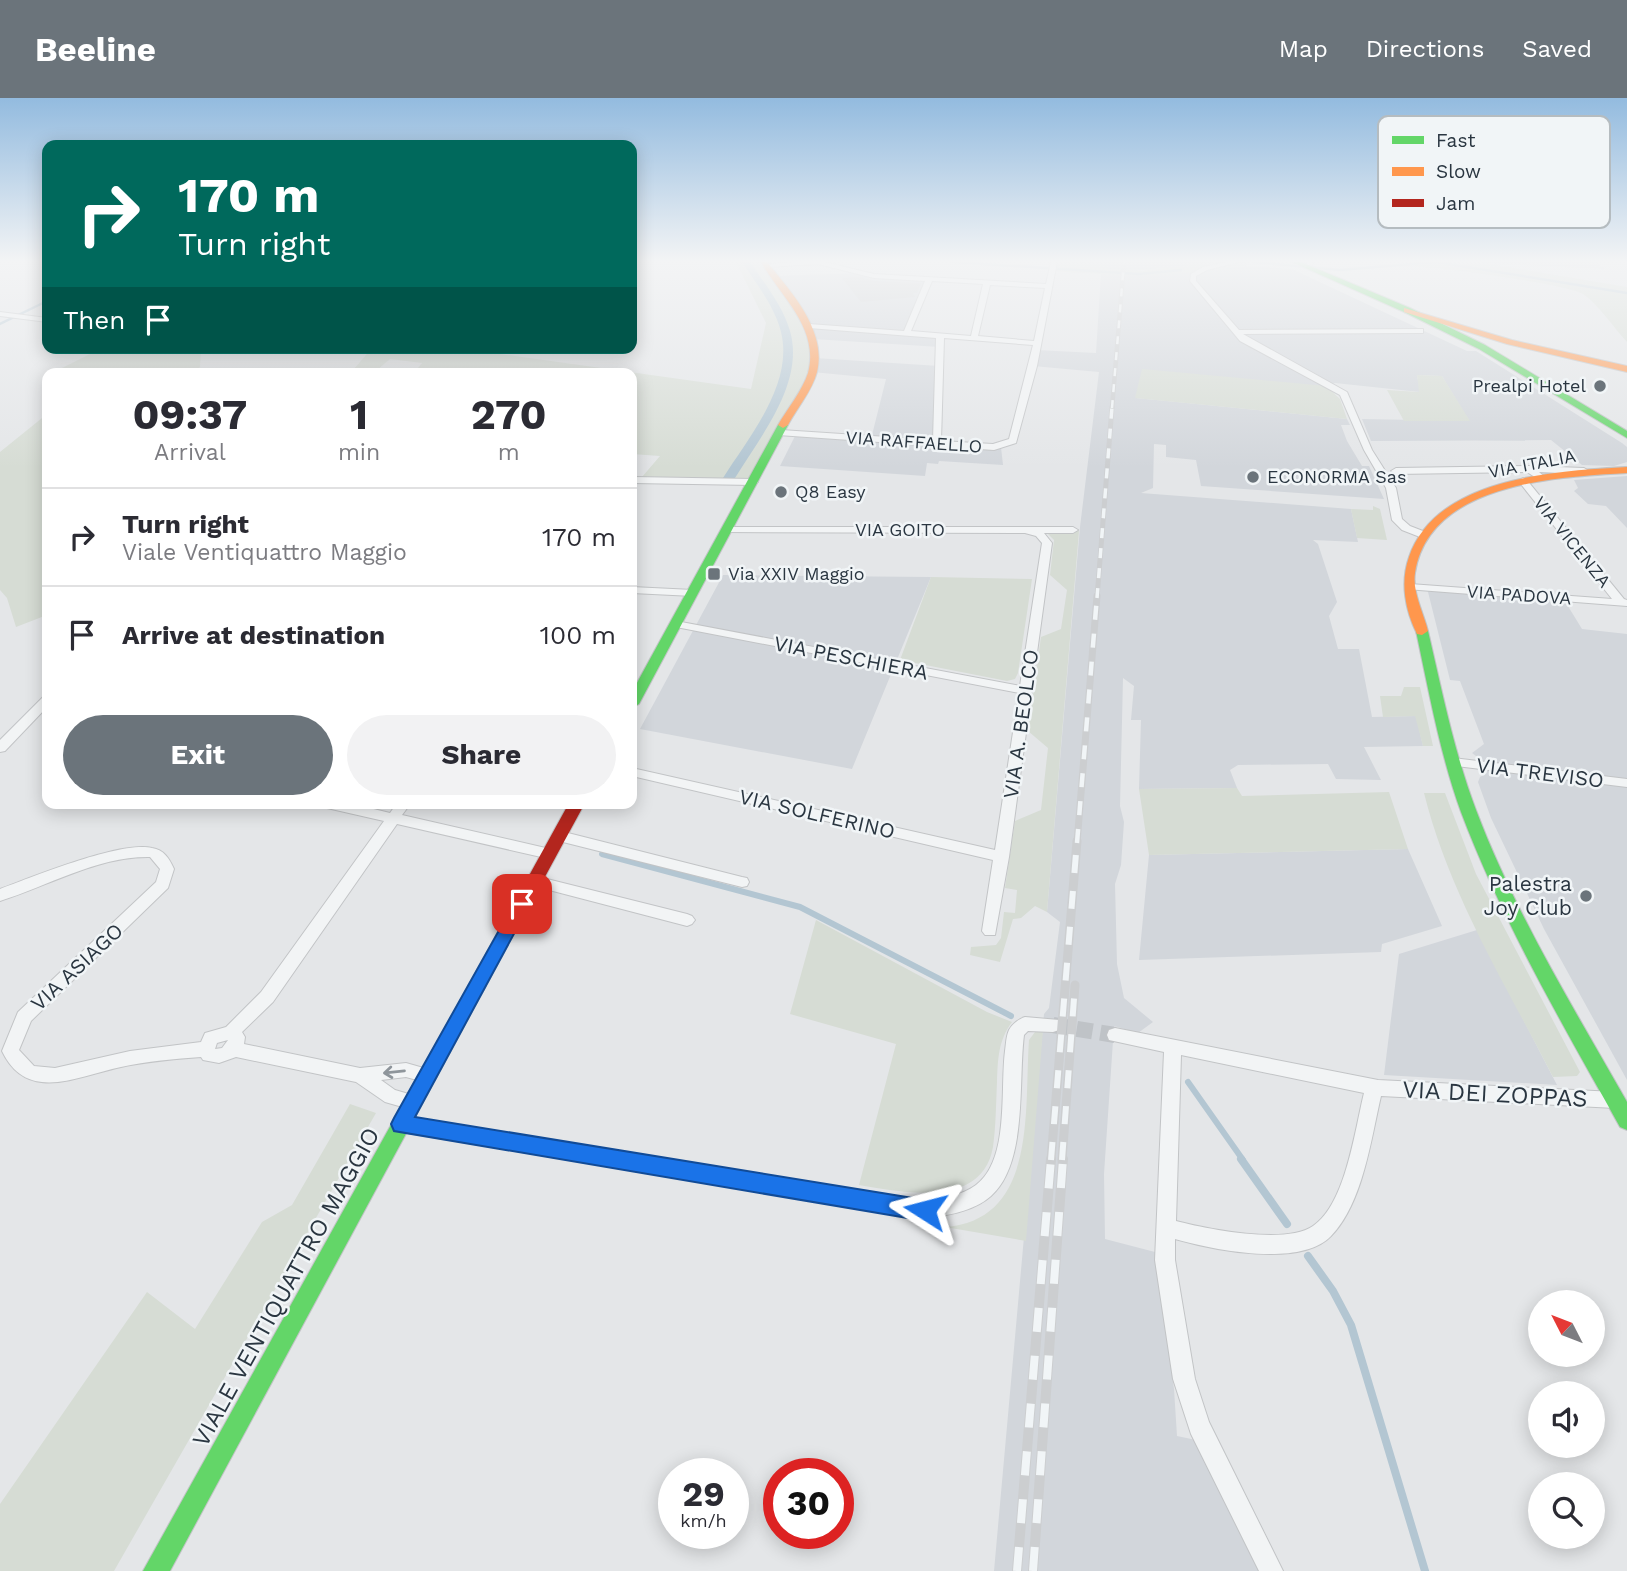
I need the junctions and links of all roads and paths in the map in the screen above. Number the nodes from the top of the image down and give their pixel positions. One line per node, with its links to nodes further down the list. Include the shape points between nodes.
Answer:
1 (809, 331): 19 (street, via 812,372)
2 (875, 331): 9 (street)
3 (976, 331): 11 (street)
4 (1040, 331): 13 (street, VIA RAFFAELLO)
5 (1420, 331): 8 (street)
6 (1448, 331): 14 (street)
7 (1474, 331): 12 (street)
8 (1237, 332): 30 (street, via 1262,352 1344,394 1368,450 1391,488 1397,520)
9 (907, 333): 10 (street)
10 (940, 336): 11 (street); 21 (street)
11 (974, 339): 13 (street)
12 (1510, 342): 14 (street, via 1492,342); 16 (street)
13 (1037, 344): 21 (street, VIA RAFFAELLO, via 1013,441 994,447)
14 (1482, 348): 15 (street); 17 (street)
15 (1535, 353): 16 (street); 17 (street, via 1514,355)
16 (1604, 364): 18 (street)
17 (1518, 368): 20 (street)
18 (1627, 369)
19 (781, 433): 21 (street, VIA RAFFAELLO); 24 (street)
20 (1627, 435)
21 (936, 443)
22 (1627, 470): 25 (street, VIA ITALIA)
23 (1395, 471): 25 (street)
24 (757, 475): 26 (street); 27 (street)
25 (1531, 476): 30 (street, VIA ITALIA, via 1478,495); 34 (street, VIA VICENZA)
26 (637, 481)
27 (727, 530): 28 (street, VIA GOITO); 33 (street)
28 (1025, 530): 29 (street, VIA GOITO); 36 (street, VIA A. BEOLCO, via 1040,534 1047,543)
29 (1073, 530)
30 (1424, 535): 31 (street, via 1412,559)
31 (1410, 587): 34 (street, VIA PADOVA); 40 (street)
32 (637, 590): 33 (street)
33 (693, 593): 35 (street)
34 (1624, 603)
35 (676, 624): 36 (street, VIA PESCHIERA); 37 (street)
36 (1026, 691): 47 (street, VIA A. BEOLCO)
37 (637, 695)
38 (42, 706): 39 (street)
39 (0, 748)
40 (1453, 762): 42 (street, VIA TREVISO); 60 (street, via 1516,919)
41 (637, 773): 47 (street, VIA SOLFERINO)
42 (1627, 783)
43 (574, 809): 45 (street, VIALE VENTIQUATTRO MAGGIO)
44 (400, 810): 46 (street); 55 (street)
45 (560, 835): 46 (street, VIALE VENTIQUATTRO MAGGIO); 49 (street)
46 (550, 854): 48 (street, VIALE VENTIQUATTRO MAGGIO)
47 (1002, 857): 52 (street, VIA A. BEOLCO)
48 (535, 881): 51 (street); 58 (street, VIALE VENTIQUATTRO MAGGIO)
49 (742, 882)
50 (0, 895): 55 (street, VIA ASIAGO, via 116,857 149,852 167,869 163,884 24,1017 10,1051 19,1065 32,1073 75,1072 120,1060 206,1049 215,1036)
51 (687, 920)
52 (990, 931)
53 (1053, 1025): 63 (street, via 1025,1024 1016,1032 1004,1165 980,1194 965,1205 946,1209 925,1210)
54 (1115, 1035): 56 (street, VIA DEI ZOPPAS)
55 (232, 1041): 57 (street)
56 (1173, 1047): 59 (street, VIA DEI ZOPPAS); 64 (street)
57 (360, 1075): 58 (street, one-way to 57, via 406,1070); 61 (street, via 391,1097)
58 (428, 1076): 61 (street, VIALE VENTIQUATTRO MAGGIO)
59 (1374, 1087): 60 (street, VIA DEI ZOPPAS); 64 (street, VIA DEI ZOPPAS, via 1344,1198 1322,1233 1278,1243 1247,1244 1216,1242)
60 (1615, 1100): 62 (street)
61 (413, 1102): 63 (street, VIALE VENTIQUATTRO MAGGIO)
62 (1627, 1121)
63 (401, 1124): 65 (street, VIALE VENTIQUATTRO MAGGIO)
64 (1166, 1227): 66 (street, via 1166,1284 1184,1379 1199,1426)
65 (156, 1571)
66 (1271, 1571)

